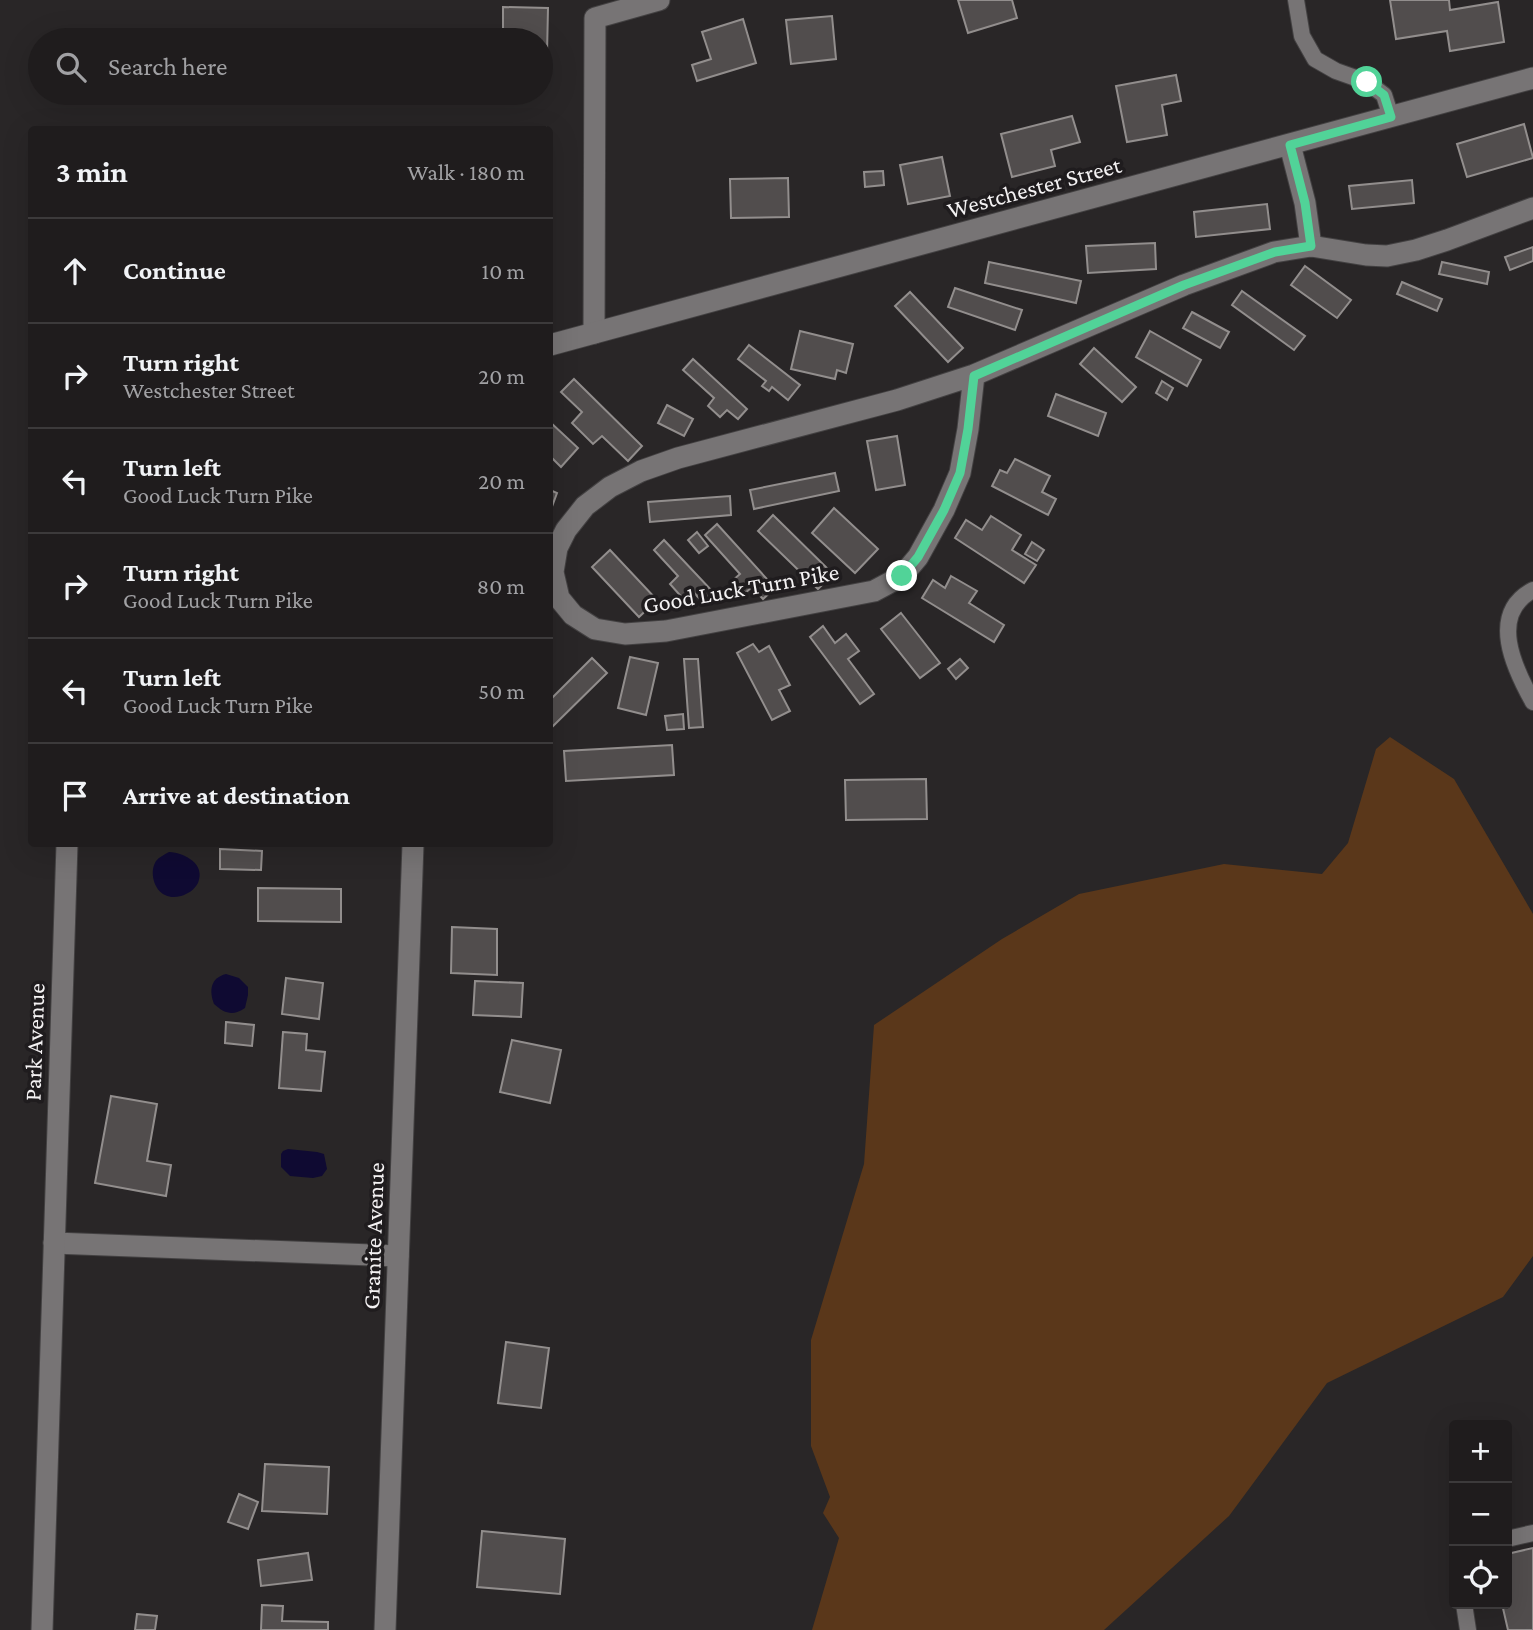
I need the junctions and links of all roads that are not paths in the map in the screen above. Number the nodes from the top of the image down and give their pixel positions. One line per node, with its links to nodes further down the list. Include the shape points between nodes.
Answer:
1 (659, 0): 8 (street, via 595,18)
2 (1296, 0): 4 (lane, via 1302,36 1315,59 1367,82 1384,95)
3 (1533, 79): 4 (street, Westchester Street)
4 (1391, 117): 5 (street, Westchester Street)
5 (1290, 145): 7 (street); 8 (street, Westchester Street)
6 (1533, 208): 7 (street, Good Luck Turn Pike, via 1388,256)
7 (1311, 246): 10 (street, Good Luck Turn Pike, via 1275,252 1184,285)
8 (594, 333): 9 (street, Westchester Street)
9 (553, 344)
10 (974, 376): 10 (street, Good Luck Turn Pike, via 960,473 944,510 902,576 874,591 666,631 625,634 595,629 573,615 559,598 553,572 557,548 585,506 610,487 678,458)
11 (1533, 590): 12 (lane, via 1521,596 1507,631 1520,679)
12 (1533, 702)
13 (67, 847): 15 (street, Park Avenue)
14 (413, 847): 16 (street, Granite Avenue)
15 (54, 1243): 16 (street); 20 (street, Park Avenue)
16 (398, 1256): 21 (street, Granite Avenue)
17 (1533, 1533): 18 (lane)
18 (1512, 1538)
19 (1465, 1609): 22 (lane)
20 (41, 1630)
21 (385, 1630)
22 (1468, 1630)

